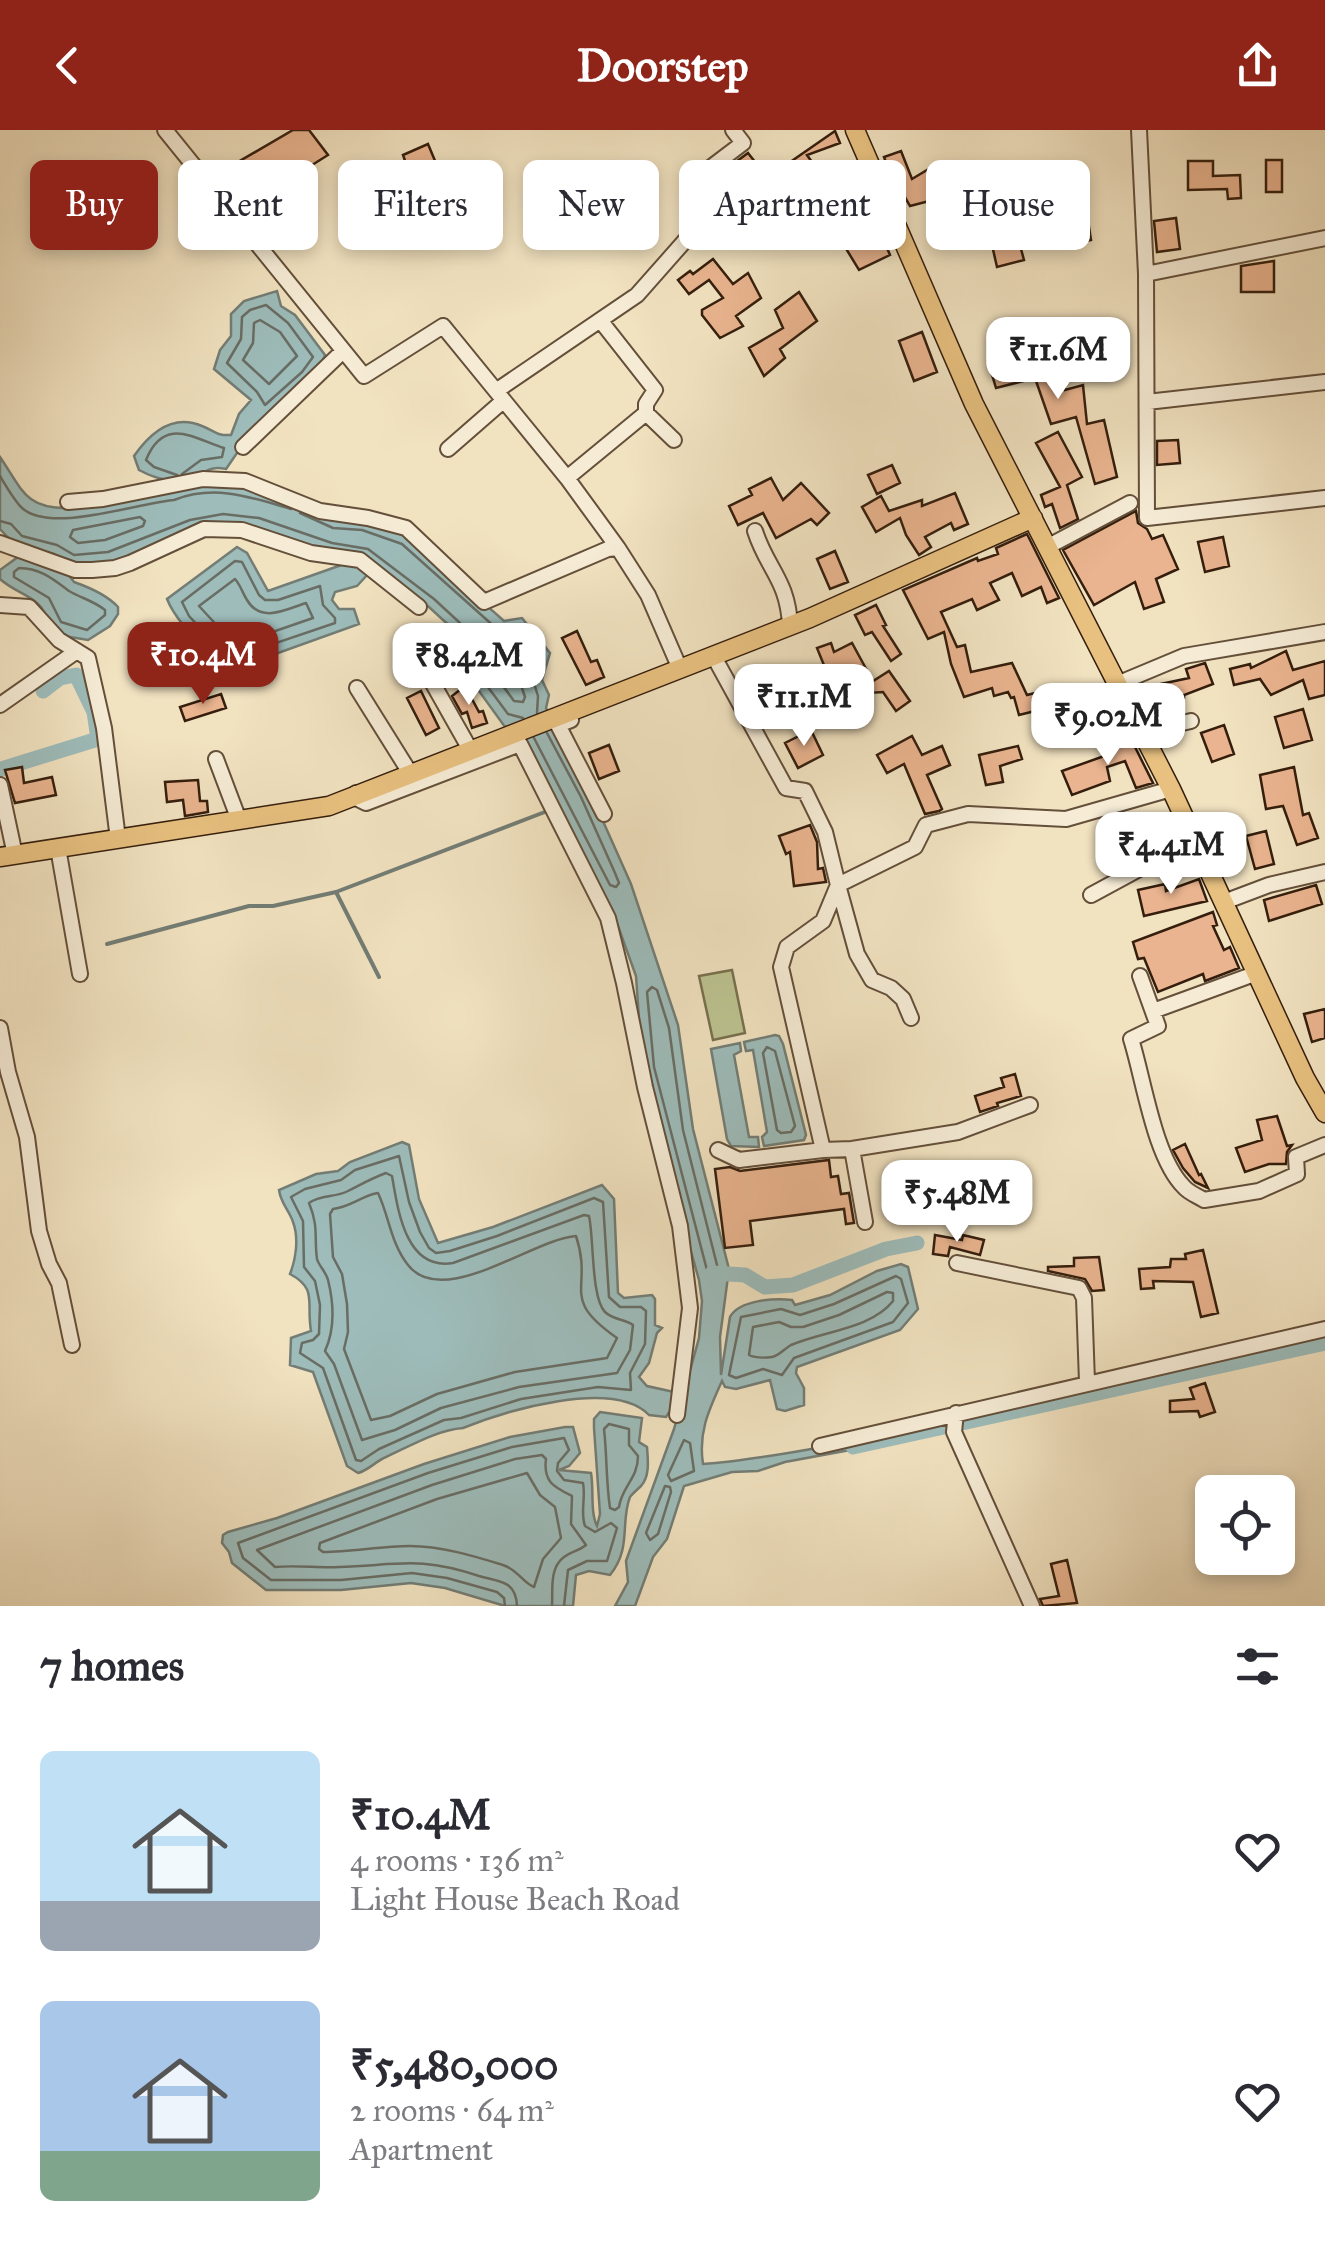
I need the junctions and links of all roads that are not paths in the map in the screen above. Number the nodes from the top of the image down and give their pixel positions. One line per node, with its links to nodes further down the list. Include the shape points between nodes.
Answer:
1 (165, 130): 8 (street)
2 (734, 130): 7 (street, via 743,143 693,181 713,210 637,295)
3 (856, 130): 20 (main road, via 974,404)
4 (1139, 130): 6 (street)
5 (1325, 238): 6 (street)
6 (1146, 274): 11 (street)
7 (600, 320): 10 (street); 12 (street, via 655,390)
8 (343, 352): 10 (street, via 364,376 443,326); 14 (street)
9 (1325, 382): 11 (street)
10 (499, 396): 15 (street); 16 (street)
11 (1147, 402): 17 (street, via 1147,518)
12 (646, 413): 13 (street); 16 (street)
13 (674, 440)
14 (243, 447)
15 (448, 449)
16 (566, 478): 24 (street)
17 (1325, 498)
18 (68, 502): 24 (street, via 203,479 245,481 320,511 406,528 484,602)
19 (1130, 502): 23 (street)
20 (1032, 518): 23 (main road); 27 (main road)
21 (755, 531): 27 (street, via 778,575)
22 (0, 543): 26 (street, via 92,570 130,563 204,529 242,530 310,553 360,560)
23 (1047, 547): 33 (main road)
24 (618, 548): 32 (street, via 648,594)
25 (0, 605): 30 (street, via 28,607)
26 (418, 607)
27 (790, 626): 31 (main road)
28 (1325, 632): 33 (street, via 1184,656)
29 (410, 643): 40 (street)
30 (77, 651): 35 (street); 48 (street, via 88,658 100,710)
31 (708, 657): 32 (street, via 701,652); 45 (main road); 46 (street, via 709,666 558,726); 53 (street, via 786,788 805,791 826,832)
32 (676, 662): 36 (street)
33 (1116, 684): 39 (main road)
34 (357, 688): 42 (street)
35 (0, 705)
36 (554, 709)
37 (1192, 721): 39 (street)
38 (505, 729): 40 (street)
39 (1142, 732): 44 (main road)
40 (467, 744): 42 (street)
41 (216, 758): 47 (street)
42 (407, 768): 45 (street, via 360,786)
43 (0, 784): 51 (street)
44 (1171, 789): 49 (main road); 53 (street, via 1066,819 968,814 926,825 915,847)
45 (363, 794): 47 (main road); 74 (street, via 366,803 520,744 608,918 624,983 680,1226 690,1308)
46 (604, 814)
47 (239, 820): 48 (main road)
48 (118, 839): 50 (main road)
49 (1197, 845): 54 (street); 55 (main road)
50 (58, 848): 51 (main road); 56 (street)
51 (8, 856)
52 (1325, 872): 55 (street)
53 (838, 886): 60 (street, via 872,980 903,999); 66 (street, via 823,921 786,947 781,968)
54 (1092, 895)
55 (1224, 902): 57 (main road)
56 (80, 974)
57 (1257, 974): 59 (street); 63 (main road)
58 (1140, 976): 59 (street)
59 (1153, 1011): 64 (street, via 1158,1026 1131,1039 1151,1122 1183,1187 1204,1200 1259,1191 1297,1174 1296,1157)
60 (911, 1018)
61 (0, 1028): 71 (street, via 27,1137 40,1231)
62 (1030, 1105): 67 (street, via 958,1132)
63 (1325, 1114)
64 (1325, 1144)
65 (718, 1150): 66 (street, via 738,1160)
66 (824, 1150): 67 (street)
67 (852, 1150): 68 (street)
68 (865, 1222)
69 (957, 1263): 72 (street, via 1080,1288)
70 (1325, 1329): 72 (street)
71 (72, 1345)
72 (1087, 1382): 73 (street)
73 (956, 1413): 75 (street); 76 (street, via 954,1432)
74 (678, 1415)
75 (820, 1446)
76 (1032, 1606)

